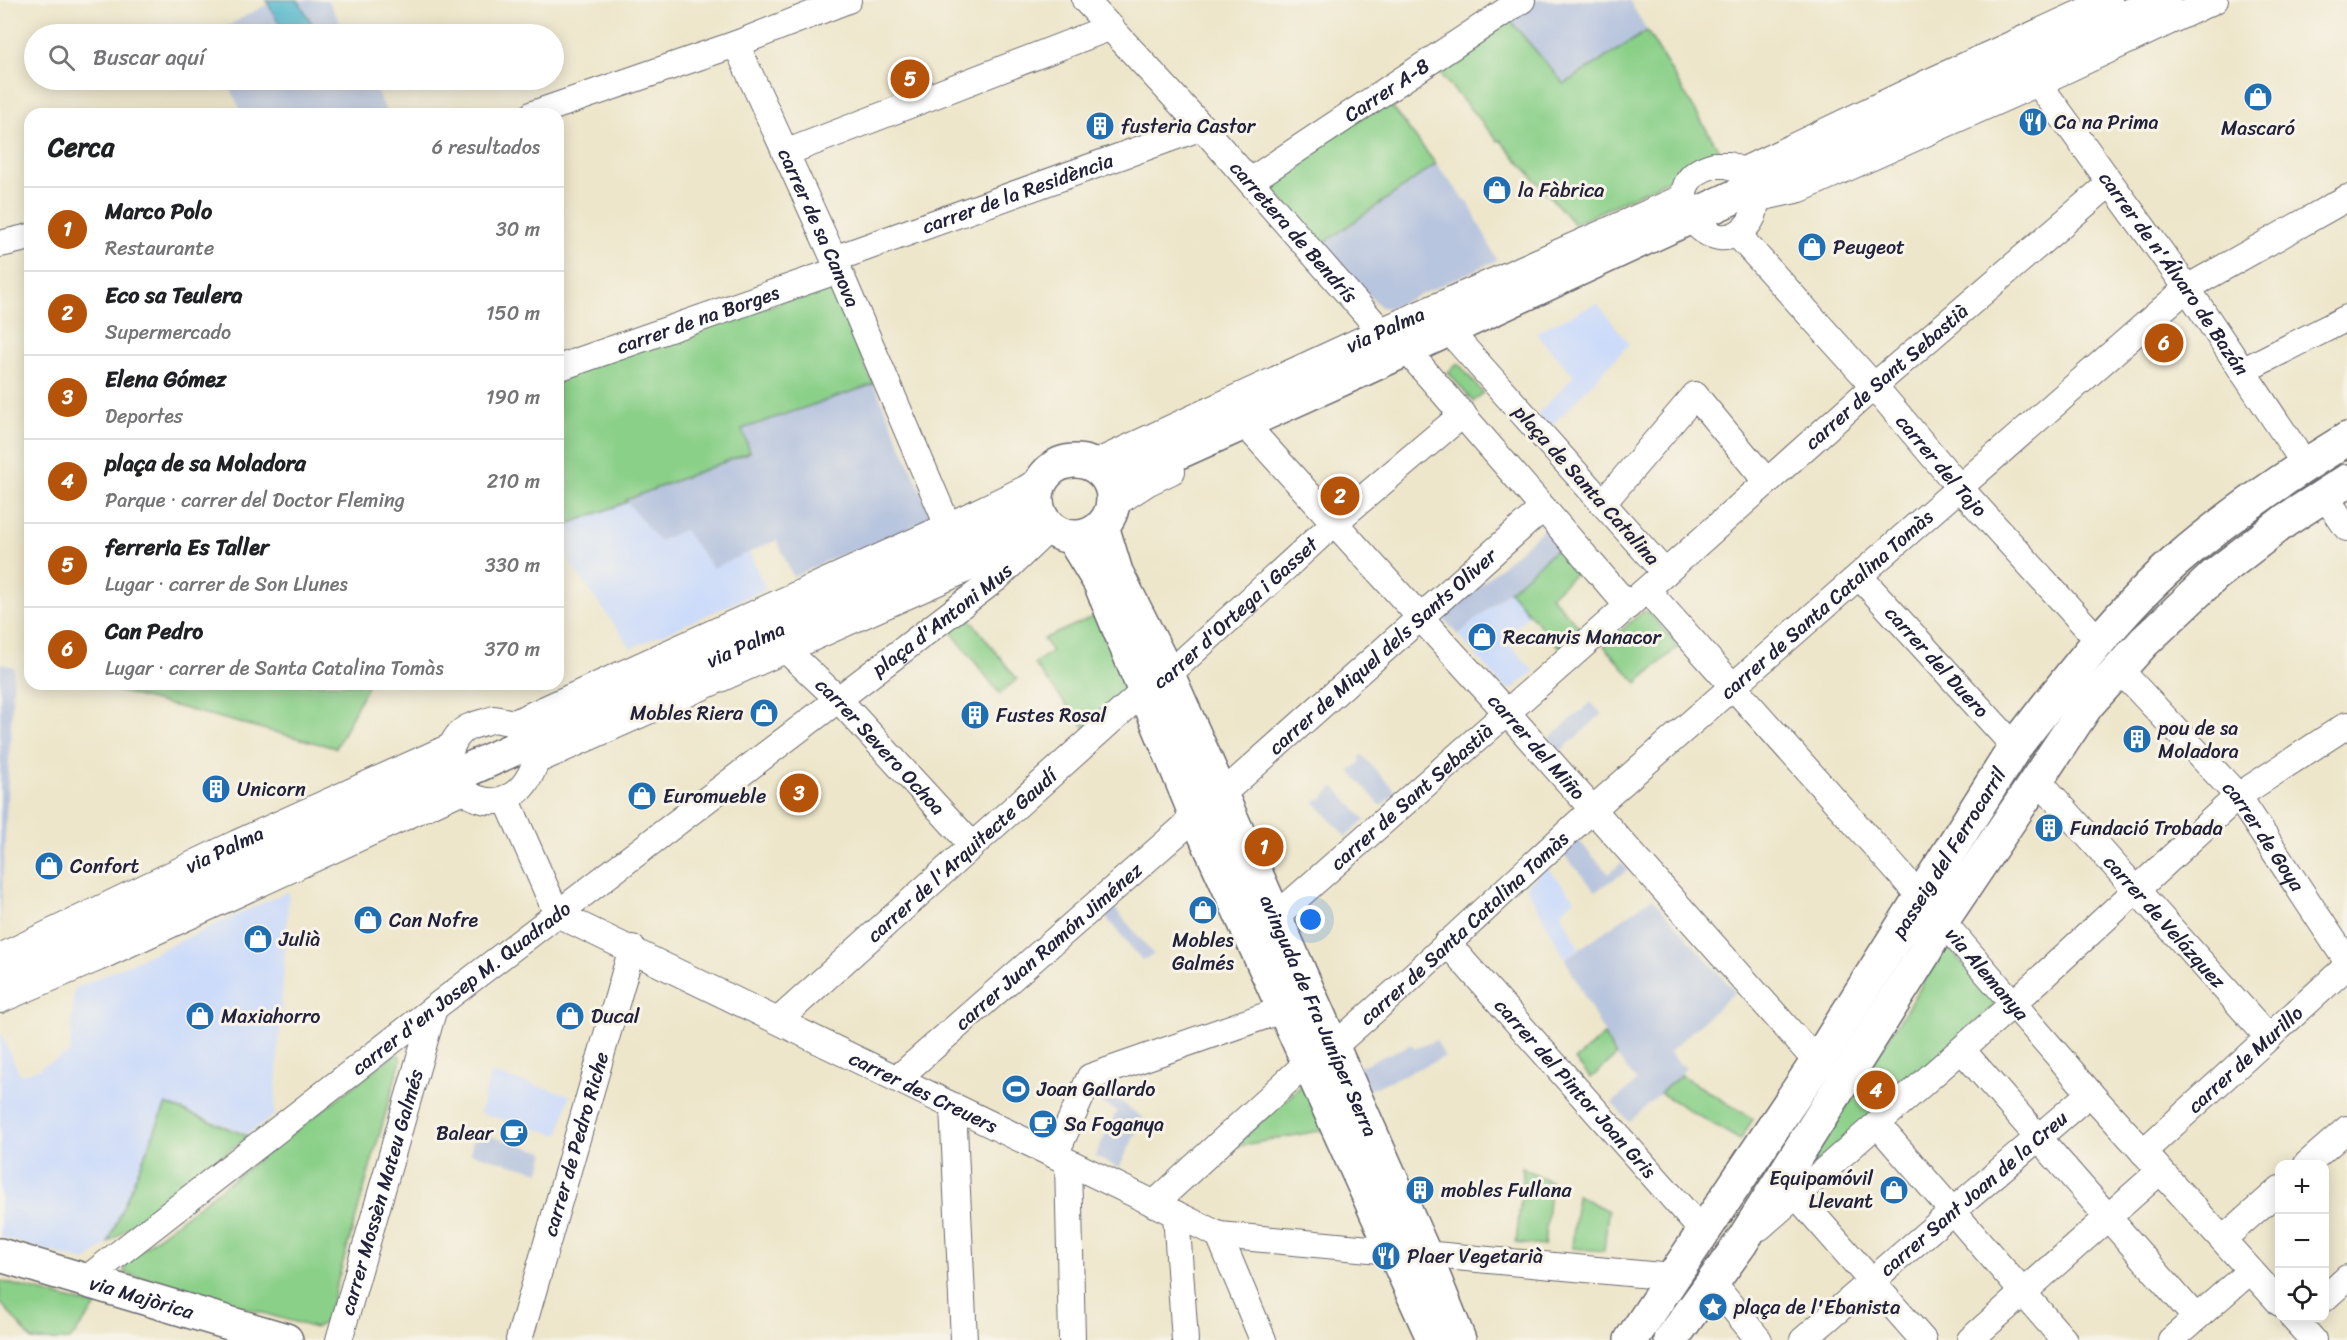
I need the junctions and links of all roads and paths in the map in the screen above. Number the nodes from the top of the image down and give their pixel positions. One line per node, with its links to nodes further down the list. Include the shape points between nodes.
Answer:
1 (848, 0): 8 (street)
2 (1085, 0): 7 (street, carretera de Bendrís)
3 (1522, 0): 13 (street, Carrer A-8)
4 (2107, 0): 15 (street, via 1929,81)
5 (2165, 0): 15 (main road)
6 (2215, 0): 9 (street)
7 (1111, 27): 11 (street, carretera de Bendrís); 12 (street)
8 (736, 44): 10 (street); 12 (street, carrer de sa Canova)
9 (2038, 83): 14 (street, carrer de n'Álvaro de Bazán); 15 (street, via 1800,189)
10 (550, 108)
11 (1202, 127): 13 (street, carretera de Bendrís); 21 (street, carrer de la Residència)
12 (785, 153): 21 (street, carrer de sa Canova)
13 (1250, 181): 24 (street, carretera de Bendrís)
14 (2110, 183): 22 (street, carrer de n'Álvaro de Bazán); 30 (street, carrer de Sant Sebastià)
15 (1750, 187): 17 (main road); 18 (street, via 1755,207 1750,221)
16 (2347, 198): 22 (street, carrer de Santa Catalina Tomàs)
17 (1691, 215): 18 (street, via 1718,237); 24 (street, via Palma); 25 (street); 28 (main road)
18 (1737, 234): 30 (street, carrer del Tajo)
19 (24, 238): 20 (street)
20 (0, 244)
21 (836, 265): 27 (street, carrer de na Borges); 43 (street, carrer de sa Canova)
22 (2187, 288): 29 (street, carrer de n'Álvaro de Bazán); 37 (street, carrer de Santa Catalina Tomàs)
23 (2347, 318): 29 (street)
24 (1381, 331): 39 (street, via Palma)
25 (1458, 341): 26 (street); 40 (street, plaça de Santa Catalina)
26 (1407, 365): 28 (street, via Palma); 31 (street); 32 (street, via Palma)
27 (564, 366)
28 (1364, 369): 39 (main road)
29 (2242, 371): 34 (street, carrer de n'Álvaro de Bazán)
30 (1874, 386): 36 (street, carrer de Sant Sebastià); 37 (street, carrer del Tajo)
31 (1462, 414): 41 (street); 42 (street, carrer d'Ortega i Gasset)
32 (1253, 433): 39 (street, via Palma, via 1147,483); 42 (street, carrer del Miño)
33 (2347, 439): 34 (main road, passeig del Ferrocarril)
34 (2306, 466): 50 (main road, passeig del Ferrocarril, via 2237,512 2175,562)
35 (1043, 478): 39 (main road, via 1056,466 1078,461); 43 (street, via Palma); 45 (main road, via 1037,499)
36 (1767, 482): 40 (street, via 1695,395); 46 (street, carrer de Sant Sebastià)
37 (1960, 488): 47 (street, carrer de Santa Catalina Tomàs); 50 (street, carrer del Tajo)
38 (2336, 488): 44 (street); 52 (main road, passeig del Ferrocarril, via 2286,520 2215,575)
39 (1104, 495): 45 (main road, via 1094,533); 53 (main road, avinguda de Fra Juníper Serra, via 1116,572)
40 (1603, 503): 46 (street, plaça de Santa Catalina)
41 (1543, 508): 48 (street); 49 (street, carrer de Miquel dels Sants Oliver)
42 (1334, 523): 49 (street, carrer del Miño); 53 (street, carrer d'Ortega i Gasset)
43 (948, 526): 58 (street, via Palma)
44 (2347, 528)
45 (1054, 530): 51 (street, via Palma); 53 (main road, avinguda de Fra Juníper Serra, via 1100,584); 55 (street, plaça d'Antoni Mus); 58 (main road, via Palma)
46 (1665, 573): 48 (street, plaça de Santa Catalina)
47 (1859, 576): 54 (street, carrer de Santa Catalina Tomàs); 59 (street, carrer del Duero)
48 (1637, 598): 54 (street, via Alemanya); 56 (street, carrer de Sant Sebastià)
49 (1419, 617): 56 (street, carrer del Miño); 64 (street, carrer de Miquel dels Sants Oliver)
50 (2100, 642): 59 (main road, passeig del Ferrocarril)
51 (786, 650): 55 (street, carrer Severo Ochoa); 58 (street, via Palma)
52 (2120, 670): 61 (main road, passeig del Ferrocarril, via 2087,705); 62 (street, carrer de Goya)
53 (1156, 683): 64 (main road, avinguda de Fra Juníper Serra); 66 (street, carrer de l'Arquitecte Gaudí)
54 (1733, 687): 65 (street, carrer de Santa Catalina Tomàs); 68 (street, via Alemanya)
55 (838, 699): 66 (street, carrer Severo Ochoa); 69 (street, carrer d'en Josep M. Quadrado)
56 (1508, 714): 65 (street, carrer del Miño); 70 (street, carrer de Sant Sebastià)
57 (2347, 725): 62 (street)
58 (526, 742): 60 (main road, via Palma); 63 (street, via 523,788)
59 (2015, 747): 68 (main road, passeig del Ferrocarril)
60 (456, 771): 63 (street, via 482,801); 73 (street, via Palma, via 237,843); 76 (main road); 77 (street, via 109,953)
61 (2038, 780): 67 (street, carrer de Velázquez); 68 (main road, passeig del Ferrocarril)
62 (2238, 796): 67 (street); 74 (street, carrer de Goya)
63 (506, 798): 69 (street)
64 (1208, 804): 70 (main road, avinguda de Fra Juníper Serra); 80 (main road, avinguda de Fra Juníper Serra); 86 (street, carrer Juan Ramón Jiménez)
65 (1593, 809): 71 (street, carrer de Santa Catalina Tomàs); 85 (street, carrer del Miño)
66 (972, 845): 81 (street, carrer de l'Arquitecte Gaudí)
67 (2135, 890): 78 (street); 82 (street, carrer de Velázquez)
68 (1931, 909): 78 (street, via Alemanya); 85 (main road, passeig del Ferrocarril); 104 (main road, passeig del Ferrocarril, via 1923,955)
69 (557, 914): 72 (street, carrer des Creuers); 79 (street, carrer d'en Josep M. Quadrado)
70 (1275, 918): 84 (main road, avinguda de Fra Juníper Serra)
71 (1447, 943): 84 (street, carrer de Santa Catalina Tomàs); 101 (street, carrer del Pintor Joan Gris)
72 (632, 948): 81 (street, carrer des Creuers); 119 (street, carrer de Pedro Riche)
73 (0, 957)
74 (2347, 961)
75 (2347, 966): 82 (street, carrer de Murillo)
76 (0, 981)
77 (0, 1000)
78 (2014, 1003): 83 (street); 87 (street, via Alemanya)
79 (434, 1008): 110 (street, carrer d'en Josep M. Quadrado); 118 (street, carrer Mossèn Mateu Galmés)
80 (1285, 1010): 84 (main road, avinguda de Fra Juníper Serra); 93 (street, via 1090,1077)
81 (779, 1020): 86 (street, carrer des Creuers)
82 (2269, 1038): 92 (street, carrer de Murillo)
83 (1962, 1050): 89 (street); 91 (street)
84 (1321, 1054): 98 (street, carrer de Santa Catalina Tomàs); 105 (main road, avinguda de Fra Juníper Serra)
85 (1817, 1062): 101 (main road, passeig del Ferrocarril)
86 (898, 1078): 88 (street, carrer des Creuers)
87 (2090, 1093): 91 (street, carrer Sant Joan de la Creu); 92 (street, via Alemanya)
88 (953, 1106): 93 (street, carrer des Creuers); 120 (street)
89 (1878, 1125): 97 (street); 99 (street)
90 (2347, 1129): 94 (street)
91 (2038, 1137): 99 (street, carrer Sant Joan de la Creu); 100 (street)
92 (2143, 1152): 95 (street, via Alemanya)
93 (1061, 1158): 98 (street, carrer des Creuers); 121 (street)
94 (2312, 1160)
95 (2160, 1171): 100 (street); 103 (street, via Alemanya)
96 (2275, 1193): 103 (street)
97 (1796, 1195): 104 (street); 112 (street)
98 (1165, 1209): 102 (street, carrer des Creuers); 122 (street)
99 (1953, 1210): 112 (street, carrer Sant Joan de la Creu); 113 (street)
100 (2108, 1217): 113 (street); 116 (street)
101 (1704, 1233): 108 (main road, passeig del Ferrocarril)
102 (1219, 1235): 105 (street, carrer des Creuers); 123 (street)
103 (2223, 1239): 107 (street, via Alemanya)
104 (1741, 1243): 111 (main road, passeig del Ferrocarril)
105 (1409, 1252): 108 (street, carrer des Creuers); 124 (main road, avinguda de Fra Juníper Serra); 125 (main road, avinguda de Fra Juníper Serra)
106 (0, 1255): 110 (main road, via Majòrica)
107 (2250, 1271): 115 (street, via Alemanya); 116 (street)
108 (1672, 1277): 126 (main road, passeig del Ferrocarril)
109 (2347, 1278): 114 (street)
110 (85, 1280): 117 (main road, via Majòrica)
111 (1711, 1281): 127 (main road, passeig del Ferrocarril); 128 (street)
112 (1871, 1281): 129 (street, carrer Sant Joan de la Creu); 130 (street)
113 (2024, 1291): 131 (street); 132 (street)
114 (2329, 1295)
115 (2275, 1298)
116 (2196, 1318): 133 (street)
117 (286, 1340)
118 (339, 1340)
119 (519, 1340)
120 (964, 1340)
121 (1072, 1340)
122 (1185, 1340)
123 (1263, 1340)
124 (1434, 1340)
125 (1459, 1340)
126 (1631, 1340)
127 (1671, 1340)
128 (1759, 1340)
129 (1803, 1340)
130 (1923, 1340)
131 (1970, 1340)
132 (2064, 1340)
133 (2171, 1340)

